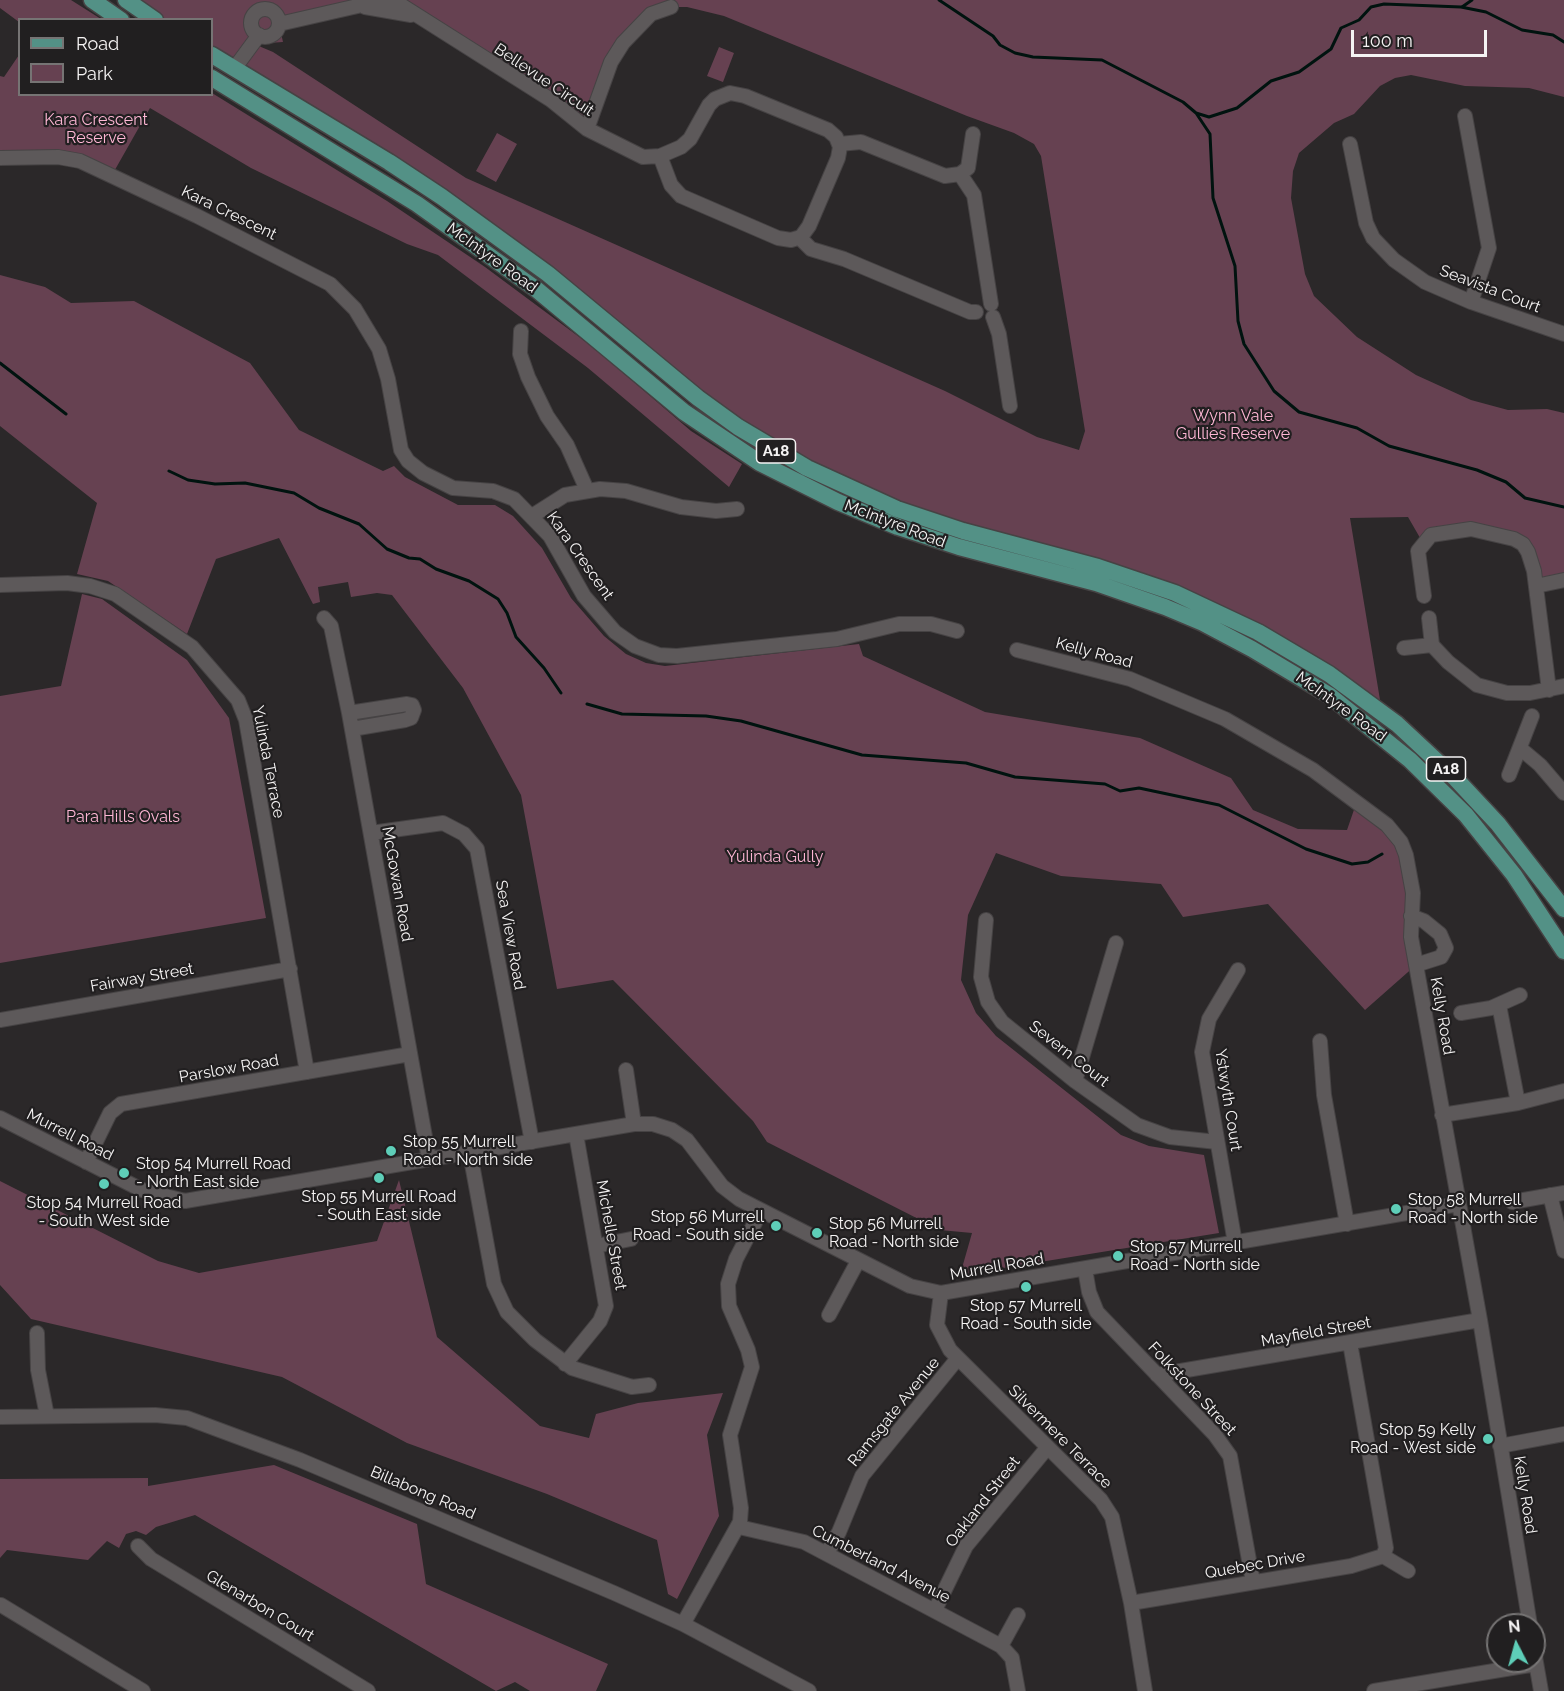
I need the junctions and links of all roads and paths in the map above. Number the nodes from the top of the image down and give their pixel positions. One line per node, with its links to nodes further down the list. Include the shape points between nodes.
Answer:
1 (92, 0): 8 (main road)
2 (126, 0): 9 (main road)
3 (385, 0): 5 (street, Bellevue Circuit); 7 (street, Bellevue Circuit)
4 (260, 5): 10 (street, via 272,10); 11 (street, via 251,23)
5 (360, 6): 7 (street, Bellevue Circuit); 10 (street, Bellevue Circuit)
6 (672, 7): 18 (street, via 651,14 623,43 611,62)
7 (416, 16): 18 (street, Bellevue Circuit, via 551,100)
8 (118, 18)
9 (152, 18)
10 (279, 24): 11 (street, via 271,36)
11 (259, 35): 13 (street)
12 (213, 56): 13 (main road, McIntyre Road / A18)
13 (234, 69): 14 (main road); 16 (main road); 53 (main road, McIntyre Road / A18, via 461,210 549,274 698,398 797,463 897,509 1175,593 1258,632 1329,674 1397,724 1449,772 1498,824)
14 (213, 73)
15 (213, 79): 16 (main road, McIntyre Road / A18)
16 (243, 97): 57 (main road, McIntyre Road / A18, via 435,216 536,289 684,412 760,463 898,527 1096,583 1165,607 1203,623 1321,689 1393,745 1466,815 1514,875)
17 (1466, 116): 26 (street, via 1489,248)
18 (587, 129): 22 (street, Bellevue Circuit, via 644,157)
19 (973, 134): 24 (street, via 968,168)
20 (839, 144): 22 (street, via 828,130 730,93 709,105 690,139); 24 (street, via 861,142 945,176); 25 (street, via 840,153 809,226)
21 (1350, 144): 26 (street, Seavista Court, via 1365,223 1372,238 1425,282)
22 (660, 156): 25 (street, via 671,185 681,195 784,240)
23 (0, 158): 33 (street, Kara Crescent, via 58,157 80,161 326,281 355,309 379,349 401,450 408,461 453,488 505,495)
24 (960, 174): 27 (street, via 974,195)
25 (800, 238): 27 (street, via 811,249 976,312 980,318 986,320)
26 (1471, 302): 29 (street, Seavista Court)
27 (992, 310): 30 (street)
28 (521, 331): 31 (street, via 520,354 528,377 567,445)
29 (1564, 334)
30 (1010, 406)
31 (587, 490): 32 (street, via 626,490 699,510); 33 (street, via 560,497)
32 (737, 509)
33 (532, 516): 40 (street, Kara Crescent, via 554,542 579,589 615,632 650,652 677,656 825,640 912,623 939,625)
34 (1564, 580): 36 (street)
35 (0, 585): 59 (street, Yulinda Terrace, via 67,583 115,594 192,646 226,685 246,720)
36 (1536, 586): 37 (street, via 1532,561 1523,543 1471,529 1448,530 1431,535 1418,551); 45 (street)
37 (1425, 596)
38 (324, 618): 46 (street, McGowan Road, via 331,626)
39 (1429, 618): 41 (street)
40 (957, 632)
41 (1432, 645): 42 (street); 45 (street, via 1477,685 1507,693)
42 (1404, 648)
43 (1017, 650): 54 (street, Kelly Road, via 1152,687 1225,719 1313,770 1395,833 1406,855 1413,893)
44 (1564, 686): 45 (street)
45 (1549, 690)
46 (349, 713): 48 (street, McGowan Road); 48 (street, via 407,704 414,710 413,716 405,720)
47 (1532, 716): 49 (street)
48 (352, 729): 52 (street, McGowan Road)
49 (1521, 749): 50 (street); 51 (street)
50 (1509, 775)
51 (1564, 793)
52 (371, 833): 66 (street, McGowan Road); 76 (street, Sea View Road, via 443,823 464,834 477,849)
53 (1564, 909)
54 (1411, 916): 58 (street, Kelly Road); 58 (street, via 1428,924 1446,944 1441,957)
55 (986, 920): 69 (street, Severn Court, via 981,966 988,1002 1007,1027)
56 (1116, 943): 69 (street)
57 (1564, 951)
58 (1416, 965): 72 (street, Kelly Road)
59 (290, 969): 64 (street, Fairway Street); 68 (street, Yulinda Terrace)
60 (1238, 970): 77 (street, Ystwyth Court, via 1212,1012 1202,1052)
61 (1520, 994): 62 (street)
62 (1499, 1005): 63 (street); 71 (street)
63 (1461, 1013)
64 (0, 1020)
65 (1320, 1041): 85 (street, via 1324,1095)
66 (410, 1054): 68 (street, Parslow Road); 79 (street, McGowan Road)
67 (626, 1070): 74 (street)
68 (307, 1072): 80 (street, Parslow Road, via 121,1104 110,1113)
69 (1076, 1081): 77 (street, Severn Court, via 1137,1125 1170,1137)
70 (1564, 1090): 71 (street)
71 (1518, 1103): 72 (street)
72 (1442, 1115): 83 (street, Kelly Road)
73 (0, 1118): 80 (street, Murrell Road)
74 (634, 1124): 75 (street, Murrell Road); 84 (street, Murrell Road, via 653,1124 680,1135 723,1186)
75 (576, 1134): 76 (street, Murrell Road); 88 (street, Michelle Street)
76 (532, 1142): 78 (street, Murrell Road)
77 (1217, 1142): 87 (street, Ystwyth Court)
78 (471, 1153): 79 (street, Murrell Road); 98 (street, via 498,1298 519,1326)
79 (429, 1159): 80 (street, Murrell Road, via 185,1201 149,1193)
80 (86, 1162)
81 (1557, 1194): 82 (street); 89 (street)
82 (1512, 1202)
83 (1459, 1204): 85 (street, Murrell Road); 94 (street, Kelly Road)
84 (761, 1211): 90 (street, Murrell Road); 106 (street, via 736,1259 728,1284 729,1306 752,1367 730,1434 741,1508)
85 (1347, 1224): 87 (street, Murrell Road)
86 (632, 1239): 88 (street)
87 (1235, 1243): 91 (street, Murrell Road)
88 (596, 1246): 98 (street, Michelle Street, via 606,1309)
89 (1564, 1251)
90 (858, 1261): 92 (street, Murrell Road, via 910,1286); 93 (street)
91 (1085, 1269): 92 (street, Murrell Road); 99 (street, Folkstone Street, via 1097,1312)
92 (941, 1293): 97 (street, Silvermere Terrace, via 938,1330)
93 (829, 1314)
94 (1480, 1320): 96 (street, Mayfield Street); 104 (street, Kelly Road)
95 (37, 1334): 101 (street, via 38,1370)
96 (1350, 1343): 99 (street, Mayfield Street); 109 (street, via 1386,1548)
97 (958, 1358): 105 (street, Silvermere Terrace); 108 (street, Ramsgate Avenue, via 862,1476)
98 (565, 1364): 100 (street, via 617,1384)
99 (1157, 1375): 111 (street, Folkstone Street, via 1230,1456)
100 (649, 1385)
101 (47, 1416): 102 (street, Billabong Road); 117 (street, Billabong Road, via 187,1418 372,1489)
102 (0, 1417)
103 (1564, 1434): 104 (street)
104 (1500, 1446): 115 (street, Kelly Road)
105 (1047, 1448): 112 (street, Silvermere Terrace, via 1110,1513); 114 (street, Oakland Street, via 966,1545)
106 (739, 1527): 108 (street, Cumberland Avenue, via 804,1542); 117 (street)
107 (138, 1546): 123 (street, Glenarbon Court, via 151,1558)
108 (827, 1553): 114 (street, Cumberland Avenue)
109 (1383, 1556): 110 (street); 111 (street, Quebec Drive)
110 (1408, 1571)
111 (1253, 1582): 112 (street, Quebec Drive)
112 (1131, 1603): 126 (street, Silvermere Terrace)
113 (1, 1605): 122 (street)
114 (935, 1610): 118 (street, Cumberland Avenue)
115 (1528, 1613)
116 (1018, 1615): 118 (street)
117 (683, 1624): 124 (street, Billabong Road)
118 (1002, 1646): 125 (street, via 1012,1658)
119 (1486, 1670): 121 (street)
120 (1538, 1673): 128 (street)
121 (1414, 1688): 127 (street)
122 (143, 1691)
123 (368, 1691)
124 (809, 1691)
125 (1018, 1691)
126 (1145, 1691)
127 (1374, 1691)
128 (1541, 1691)

